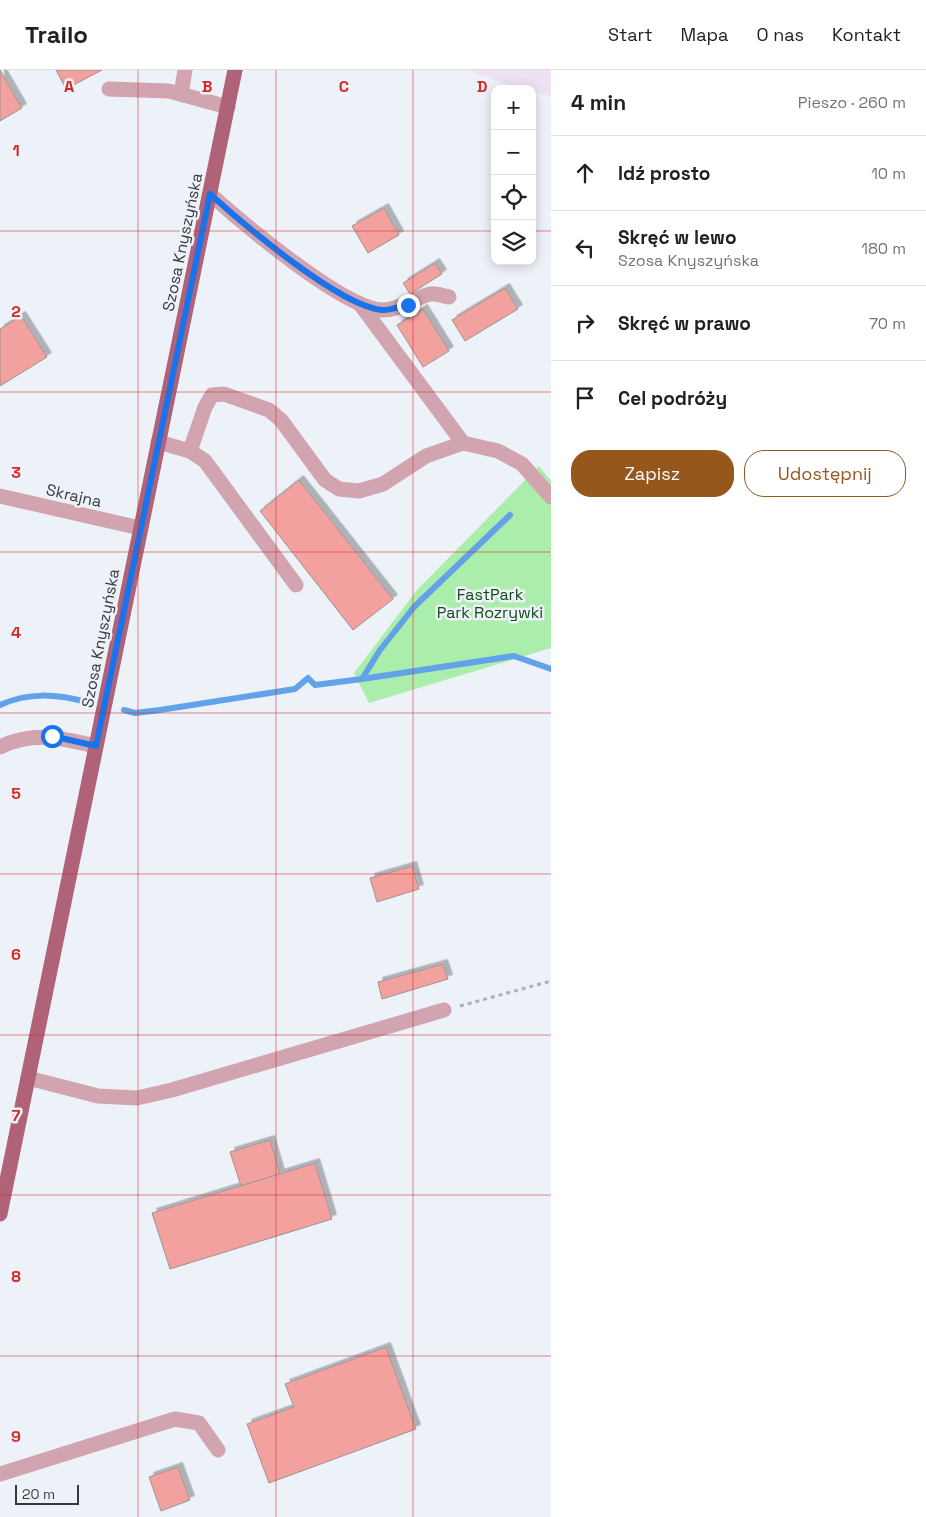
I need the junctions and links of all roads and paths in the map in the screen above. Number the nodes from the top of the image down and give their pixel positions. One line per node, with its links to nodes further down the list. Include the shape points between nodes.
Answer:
1 (185, 70): 4 (street)
2 (235, 70): 5 (main road, Szosa Knyszyńska)
3 (109, 89): 4 (street)
4 (181, 94): 5 (street)
5 (228, 107): 6 (main road, Szosa Knyszyńska)
6 (210, 194): 8 (street, via 310,274); 9 (main road, Szosa Knyszyńska)
7 (448, 297): 8 (street, via 431,294 408,305 382,310)
8 (360, 304): 10 (street)
9 (158, 442): 11 (street); 14 (main road, Szosa Knyszyńska)
10 (463, 443): 11 (street, via 426,456 383,484 359,491 339,489 325,480 281,420 269,410 224,394 212,395); 13 (street, via 498,451 522,464)
11 (190, 451): 15 (street, via 205,462)
12 (0, 496): 14 (street, Skrajna)
13 (551, 498)
14 (140, 528): 17 (main road, Szosa Knyszyńska)
15 (296, 585)
16 (0, 746): 17 (street, via 13,740 52,736)
17 (96, 746): 20 (main road, Szosa Knyszyńska)
18 (551, 981): 19 (path)
19 (444, 1010): 20 (street, via 137,1098 98,1096)
20 (28, 1078): 21 (main road, Szosa Knyszyńska)
21 (0, 1214)
22 (218, 1450): 23 (street, via 199,1424 175,1420)
23 (0, 1474)

